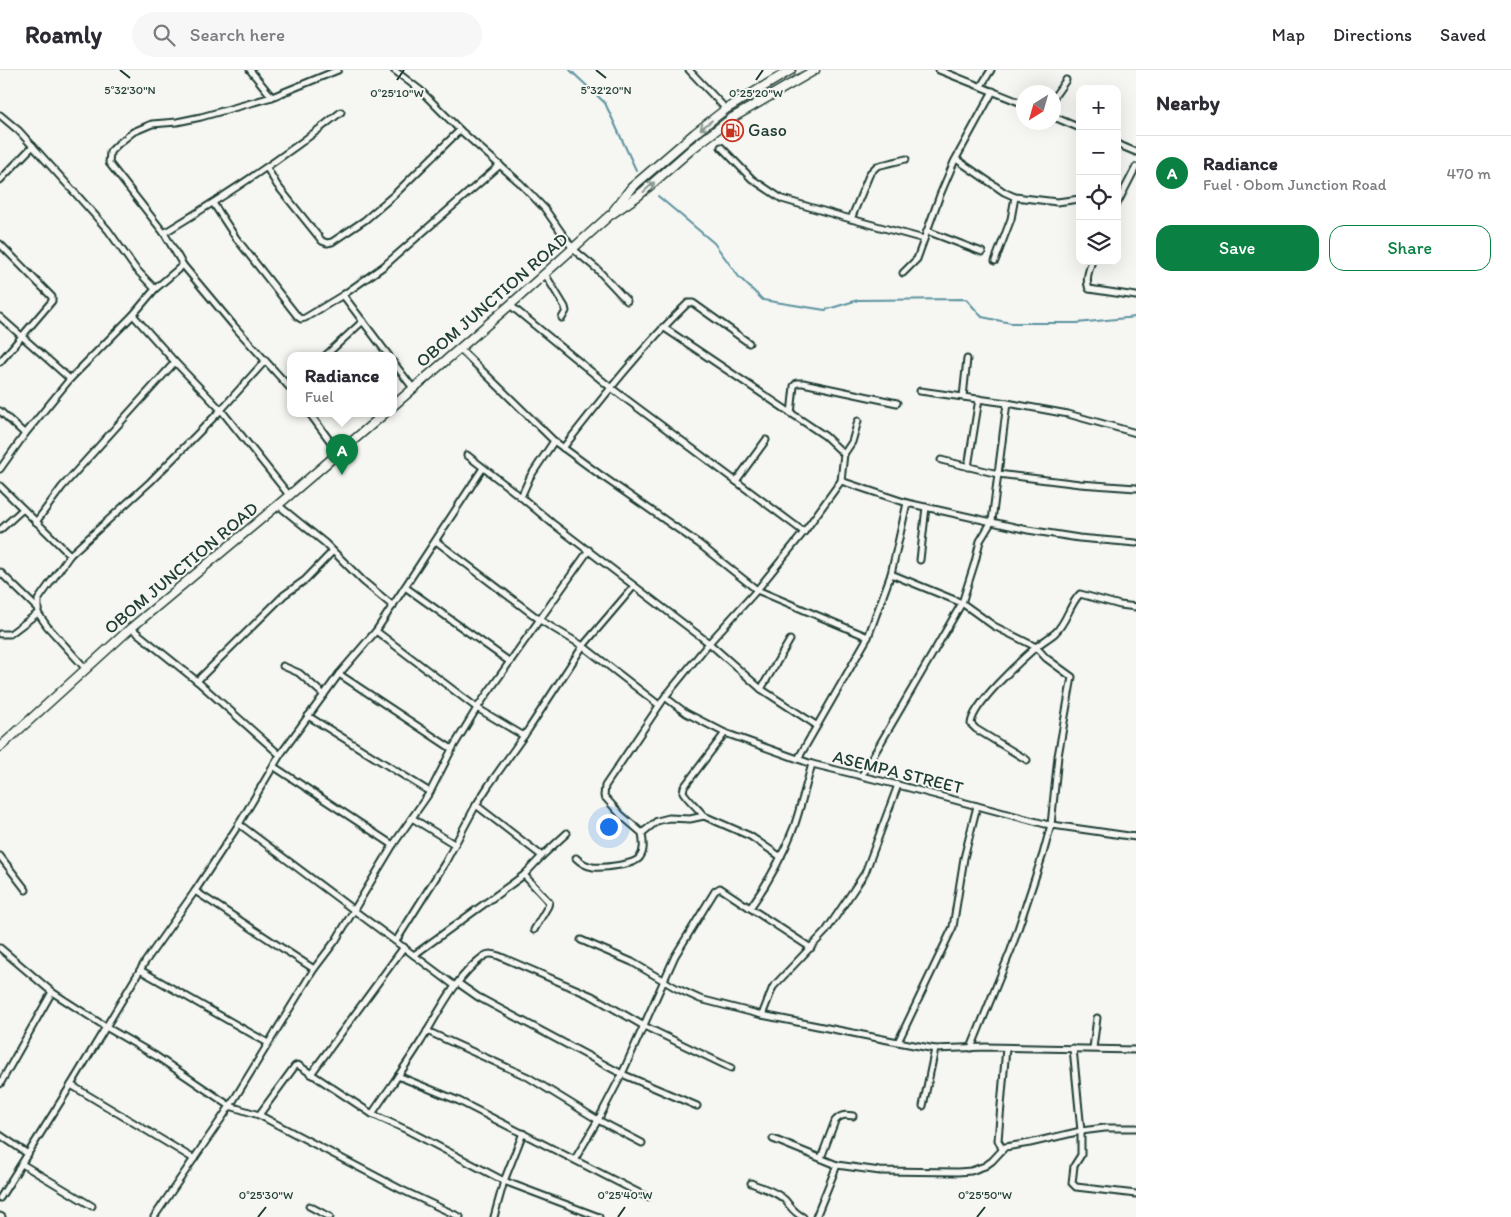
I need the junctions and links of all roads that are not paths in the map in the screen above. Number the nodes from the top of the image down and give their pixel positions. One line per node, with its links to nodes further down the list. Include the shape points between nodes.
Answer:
1 (250, 70): 13 (street)
2 (394, 70): 20 (street, via 420,90)
3 (689, 70): 15 (street)
4 (791, 70): 15 (main road, OBOM JUNCTION ROAD)
5 (815, 70): 35 (main road, OBOM JUNCTION ROAD, one-way to 5, via 732,118)
6 (939, 70): 10 (street)
7 (991, 70): 10 (street)
8 (335, 71): 13 (street)
9 (1066, 80): 11 (street)
10 (981, 86): 12 (street)
11 (1061, 87)
12 (992, 91): 14 (street); 26 (street)
13 (272, 97): 38 (street, via 201,117 152,124 133,132 110,152 108,163)
14 (1016, 101)
15 (726, 109): 35 (main road, OBOM JUNCTION ROAD, one-way to 35, via 631,188)
16 (341, 112): 29 (street)
17 (0, 115): 21 (street)
18 (1061, 120): 19 (street)
19 (1076, 126)
20 (460, 130): 27 (street); 29 (street, via 365,220 327,243 277,185)
21 (33, 146): 30 (street); 48 (street)
22 (1121, 146): 24 (street)
23 (721, 147): 36 (street, via 752,179 782,199)
24 (1136, 152)
25 (906, 159): 36 (street, via 878,166 870,173)
26 (956, 159): 32 (street); 37 (street)
27 (500, 165): 41 (street, via 545,209); 49 (street, via 384,266)
28 (1136, 167): 31 (street)
29 (267, 168): 34 (street)
30 (0, 180)
31 (1121, 196)
32 (1015, 197): 33 (street, via 1058,202); 43 (street, via 1011,219)
33 (1076, 200)
34 (213, 203): 38 (street); 49 (street, via 298,317 305,318)
35 (609, 216): 41 (main road, OBOM JUNCTION ROAD)
36 (851, 219): 39 (street)
37 (927, 231): 39 (street); 42 (street)
38 (164, 233): 44 (street)
39 (924, 238): 46 (street, via 917,260)
40 (0, 244): 58 (street, via 52,297)
41 (573, 249): 47 (main road, OBOM JUNCTION ROAD); 51 (street)
42 (982, 252)
43 (995, 261)
44 (182, 265): 48 (street); 64 (street)
45 (1091, 265): 50 (street, via 1087,279 1089,289)
46 (903, 273)
47 (545, 274): 52 (main road, OBOM JUNCTION ROAD); 55 (street, via 565,306)
48 (156, 289): 53 (street)
49 (343, 295): 56 (street)
50 (1136, 296)
51 (627, 301)
52 (510, 305): 60 (main road, OBOM JUNCTION ROAD); 70 (street)
53 (133, 314): 66 (street); 68 (street)
54 (0, 317): 58 (street)
55 (562, 318)
56 (362, 321): 61 (street); 62 (street)
57 (663, 327): 59 (street, via 688,303 693,303); 70 (street); 80 (street)
58 (22, 336): 65 (street); 68 (street)
59 (748, 343)
60 (459, 348): 71 (main road, OBOM JUNCTION ROAD); 87 (street)
61 (329, 352)
62 (386, 352)
63 (967, 359): 73 (street)
64 (265, 361): 69 (street); 78 (street)
65 (0, 362)
66 (175, 362): 78 (street); 108 (street, via 62,487)
67 (397, 367): 71 (street)
68 (70, 379): 85 (street)
69 (287, 385)
70 (610, 387): 88 (street); 97 (street)
71 (413, 388): 75 (main road, OBOM JUNCTION ROAD)
72 (920, 391): 73 (street)
73 (963, 397): 74 (street)
74 (979, 399): 77 (street); 93 (street)
75 (397, 402)
76 (897, 403): 80 (street, via 803,382 794,386)
77 (1007, 403): 84 (street, via 1068,414); 96 (street)
78 (221, 410): 101 (street); 115 (street, via 150,482)
79 (0, 411): 85 (street)
80 (792, 414): 90 (street, via 825,436)
81 (312, 417): 89 (street)
82 (381, 417): 89 (main road, OBOM JUNCTION ROAD)
83 (858, 421): 90 (street, via 852,442)
84 (1136, 433)
85 (26, 434): 95 (street)
86 (766, 440): 97 (street)
87 (554, 441): 88 (street); 102 (street)
88 (563, 448): 121 (street, via 698,543)
89 (340, 453): 101 (main road, OBOM JUNCTION ROAD)
90 (844, 454): 98 (street)
91 (467, 456): 94 (street)
92 (941, 460): 93 (street)
93 (968, 467): 96 (street)
94 (483, 468): 102 (street); 111 (street)
95 (0, 469)
96 (998, 474): 100 (street); 107 (street)
97 (736, 481): 110 (street)
98 (841, 481): 103 (street); 110 (street)
99 (0, 486): 106 (street)
100 (1136, 488)
101 (290, 495): 104 (main road, OBOM JUNCTION ROAD)
102 (521, 497): 113 (street)
103 (907, 503): 105 (street); 118 (street)
104 (278, 505): 114 (street); 127 (main road, OBOM JUNCTION ROAD)
105 (926, 507): 107 (street); 116 (street)
106 (24, 509): 108 (street); 109 (street)
107 (992, 521): 112 (street, via 1079,538); 122 (street, via 980,541)
108 (36, 522): 115 (street)
109 (0, 530)
110 (804, 532): 121 (street)
111 (436, 541): 120 (street); 126 (street)
112 (1136, 543)
113 (589, 550): 119 (street); 126 (street)
114 (333, 551): 123 (street); 139 (street)
115 (70, 555): 125 (street, via 38,600)
116 (920, 560)
117 (0, 572): 125 (street)
118 (891, 574): 122 (street); 130 (street)
119 (634, 586): 132 (street); 133 (street)
120 (405, 587): 123 (street); 135 (street)
121 (757, 590): 130 (street); 132 (street)
122 (962, 603): 134 (street, via 994,626); 156 (street)
123 (393, 606): 128 (street)
124 (1136, 607): 134 (street, via 1120,606 1080,594 1066,620)
125 (38, 611): 129 (street, via 10,634); 137 (street)
126 (540, 620): 133 (street); 135 (street)
127 (131, 628): 137 (main road, OBOM JUNCTION ROAD); 139 (street)
128 (376, 631): 138 (street); 144 (street)
129 (0, 634)
130 (868, 637): 146 (street)
131 (790, 640): 140 (street)
132 (709, 643): 140 (street); 142 (street)
133 (583, 646): 143 (street); 148 (street)
134 (1036, 647): 153 (street, via 995,687 971,724); 164 (street, via 1072,677 1058,756)
135 (510, 662): 144 (street)
136 (283, 666): 141 (street, via 298,673)
137 (86, 669): 149 (main road, OBOM JUNCTION ROAD)
138 (339, 674): 141 (street); 150 (street)
139 (197, 681): 151 (street)
140 (761, 689): 146 (street)
141 (324, 695): 145 (street)
142 (665, 698): 143 (street); 147 (street, ASEMPA STREET)
143 (659, 705): 166 (street, via 605,786 604,796)
144 (477, 708): 148 (street); 150 (street)
145 (308, 716): 151 (street); 158 (street)
146 (816, 725): 152 (street)
147 (725, 733): 152 (street, ASEMPA STREET); 161 (street, via 684,787 683,792)
148 (524, 736): 159 (street)
149 (0, 747)
150 (452, 748): 158 (street)
151 (280, 755): 155 (street)
152 (798, 758): 154 (street, ASEMPA STREET)
153 (1027, 760)
154 (812, 764): 156 (street, ASEMPA STREET); 172 (street, via 794,826)
155 (273, 766): 163 (street); 169 (street)
156 (862, 776): 157 (street, ASEMPA STREET)
157 (898, 784): 160 (street, ASEMPA STREET); 183 (street, via 865,873)
158 (430, 792): 162 (street)
159 (476, 804): 168 (street); 171 (street)
160 (978, 806): 164 (street, ASEMPA STREET); 196 (street, via 964,858 953,927)
161 (704, 816): 166 (street, via 657,821); 172 (street, via 750,836)
162 (412, 818): 168 (street); 169 (street)
163 (239, 824): 176 (street); 178 (street)
164 (1051, 825): 167 (street, ASEMPA STREET); 198 (street, via 1010,950)
165 (567, 833): 171 (street)
166 (642, 833): 173 (street, via 644,845 638,860 592,867)
167 (1136, 837)
168 (454, 844): 181 (street)
169 (393, 845): 178 (street)
170 (0, 856): 175 (street)
171 (542, 856): 174 (street)
172 (781, 856): 177 (street)
173 (576, 858)
174 (524, 875): 179 (street, via 549,902); 185 (street)
175 (26, 890)
176 (195, 891): 186 (street); 187 (street)
177 (750, 908): 183 (street); 188 (street, via 725,890 715,891 675,956)
178 (354, 909): 181 (street); 186 (street)
179 (534, 930)
180 (581, 940): 188 (street, via 632,962)
181 (396, 941): 182 (street)
182 (404, 947): 185 (street); 205 (street)
183 (812, 948): 191 (street, via 773,987)
184 (1, 951): 190 (street)
185 (414, 955): 189 (street)
186 (314, 969): 197 (street)
187 (140, 970): 194 (street); 197 (street)
188 (665, 981): 191 (street, via 700,999); 193 (street)
189 (457, 985): 193 (street, via 485,955 490,954 592,996); 195 (street); 206 (street)
190 (52, 992): 194 (street); 208 (street)
191 (762, 1015): 196 (street)
192 (1097, 1018): 201 (street)
193 (644, 1026): 204 (street); 206 (street)
194 (106, 1027): 209 (street); 210 (street)
195 (427, 1031): 207 (street); 216 (street, via 528,1078)
196 (898, 1042): 202 (street)
197 (268, 1044): 210 (street)
198 (971, 1048): 199 (street); 202 (street)
199 (1006, 1048): 200 (street); 223 (street, via 998,1140)
200 (1073, 1048): 201 (street); 218 (street)
201 (1093, 1048): 203 (street)
202 (934, 1049): 212 (street)
203 (1136, 1050)
204 (731, 1068)
205 (311, 1074): 213 (street, via 295,1066); 214 (street)
206 (622, 1074): 211 (street); 216 (street)
207 (398, 1076): 214 (street); 219 (street, via 459,1101)
208 (0, 1084)
209 (71, 1086): 224 (street); 226 (street)
210 (230, 1106): 213 (street); 226 (street)
211 (697, 1106)
212 (923, 1106)
213 (259, 1114): 239 (street)
214 (372, 1114): 230 (street)
215 (854, 1116): 225 (street, via 844,1114 838,1117)
216 (598, 1120): 222 (street); 227 (street)
217 (1136, 1128): 218 (street)
218 (1081, 1131): 223 (street); 232 (street, via 1081,1155 1074,1166 1073,1185)
219 (522, 1133): 227 (street); 230 (street)
220 (0, 1135): 224 (street)
221 (773, 1139): 225 (street)
222 (642, 1143)
223 (1002, 1149): 229 (street, via 985,1166 958,1172 880,1172)
224 (28, 1154): 228 (street)
225 (821, 1158): 229 (street)
226 (194, 1159): 237 (street)
227 (575, 1159): 233 (street)
228 (22, 1164): 234 (street); 235 (street)
229 (837, 1165): 243 (street)
230 (504, 1181): 240 (street); 241 (street)
231 (751, 1183): 242 (street, via 775,1193)
232 (1136, 1194)
233 (647, 1197)
234 (0, 1198)
235 (92, 1206)
236 (308, 1206): 238 (street)
237 (154, 1217)
238 (330, 1217)
239 (460, 1217)
240 (494, 1217)
241 (599, 1217)
242 (803, 1217)
243 (816, 1217)

